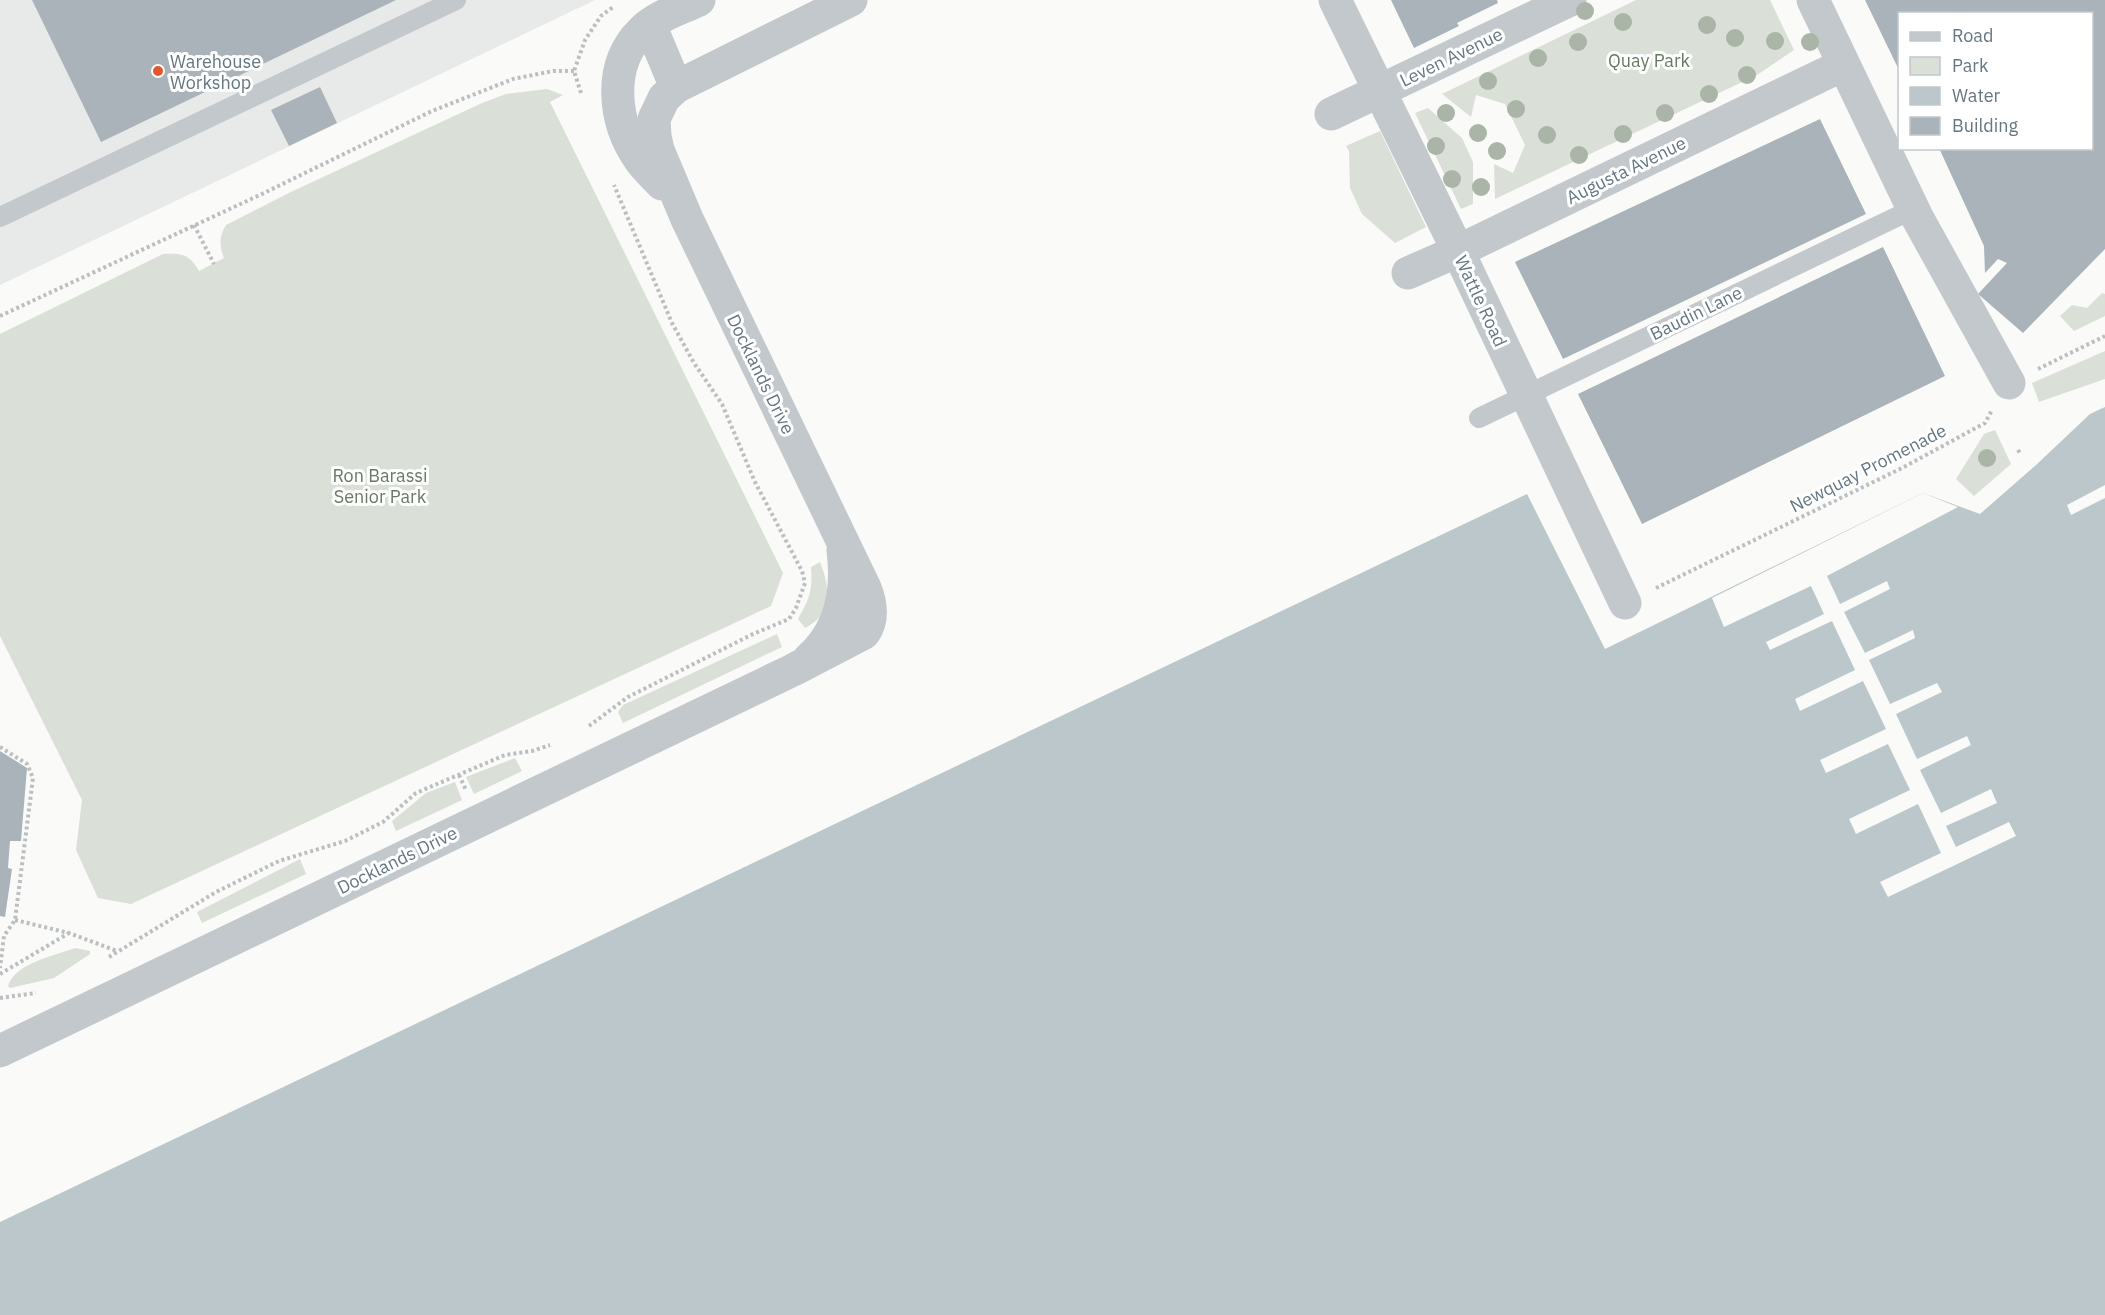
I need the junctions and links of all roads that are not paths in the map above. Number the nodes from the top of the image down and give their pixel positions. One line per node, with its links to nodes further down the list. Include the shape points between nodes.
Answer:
1 (456, 0): 14 (lane)
2 (699, 0): 8 (street, Docklands Drive)
3 (851, 0): 7 (street, Docklands Drive)
4 (1335, 0): 11 (street, Wattle Road)
5 (1570, 0): 11 (street, Leven Avenue)
6 (1813, 0): 9 (street)
7 (802, 10): 10 (street, Docklands Drive)
8 (650, 25): 10 (street); 15 (street, Docklands Drive, via 630,45 621,63 619,110 634,151)
9 (1844, 66): 13 (street); 16 (street, Augusta Avenue)
10 (676, 87): 15 (street, Docklands Drive, via 660,105 654,128 658,150)
11 (1380, 92): 12 (street, Leven Avenue); 16 (street, Wattle Road)
12 (1331, 114)
13 (1915, 213): 18 (street); 19 (lane, Baudin Lane)
14 (0, 217)
15 (687, 219): 22 (street, Docklands Drive, via 843,549 841,607 823,644 793,670)
16 (1458, 251): 17 (street, Augusta Avenue); 19 (street, Wattle Road)
17 (1408, 273)
18 (2009, 383)
19 (1526, 395): 20 (lane, Baudin Lane); 21 (street, Wattle Road)
20 (1479, 418)
21 (1625, 603)
22 (0, 1051)

